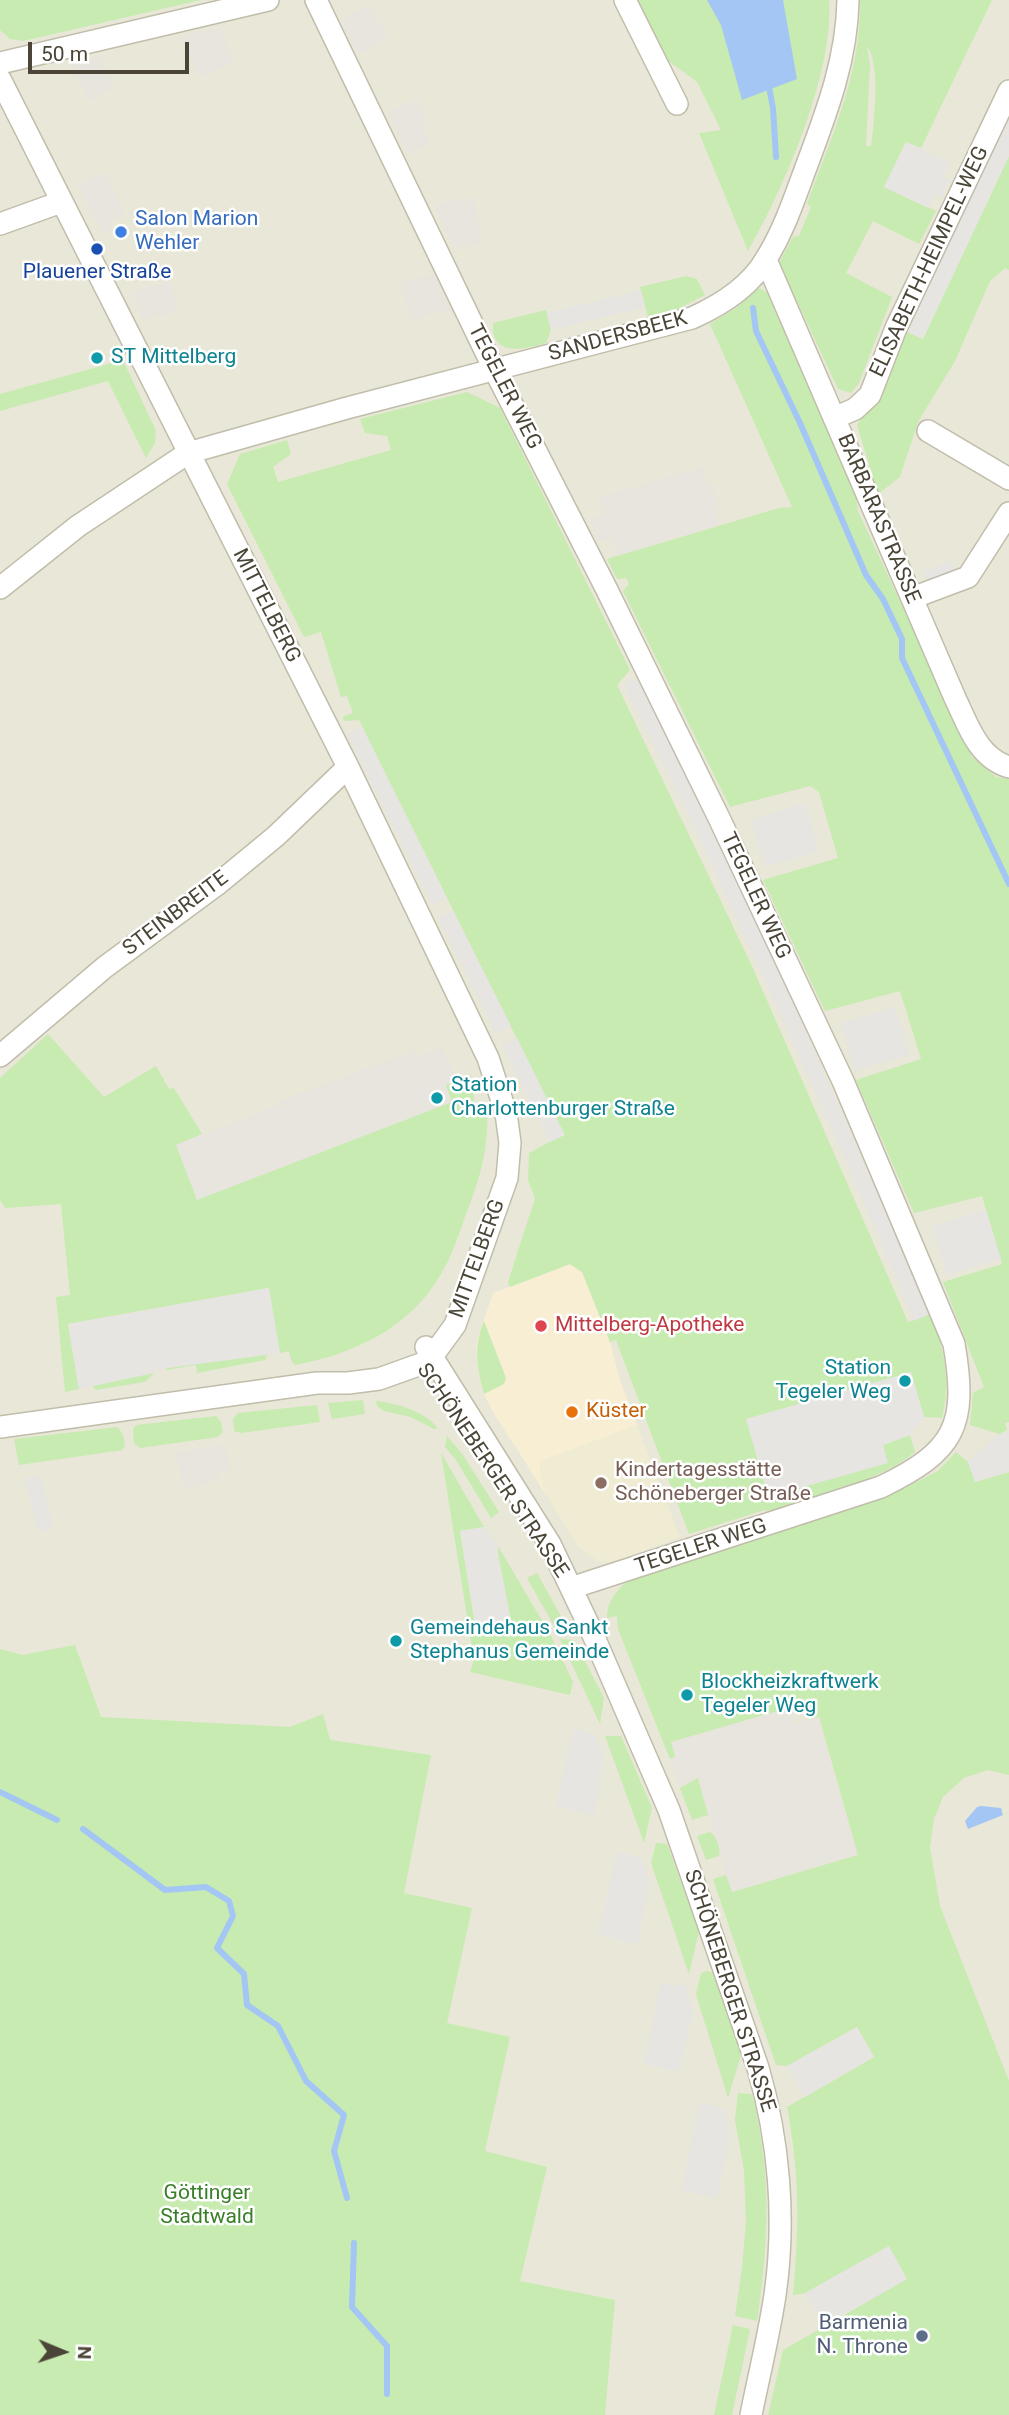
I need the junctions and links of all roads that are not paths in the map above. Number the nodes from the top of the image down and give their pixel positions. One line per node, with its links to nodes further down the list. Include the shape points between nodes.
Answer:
1 (268, 0): 5 (street)
2 (316, 0): 12 (street, TEGELER WEG)
3 (625, 0): 8 (street)
4 (848, 0): 11 (street, SANDERSBEEK, via 845,43 828,108)
5 (0, 63)
6 (0, 79): 9 (street, MITTELBERG)
7 (1009, 91): 13 (street, ELISABETH-HEIMPEL-WEG, via 896,328 870,395 855,409)
8 (677, 104)
9 (61, 202): 10 (street); 15 (street, MITTELBERG)
10 (0, 224)
11 (766, 260): 12 (street, SANDERSBEEK, via 738,291 692,318); 13 (street, BARBARASTRASSE)
12 (494, 369): 15 (street, SANDERSBEEK); 25 (street, TEGELER WEG, via 719,817 843,1081 954,1344 960,1377 953,1432 912,1472 881,1487)
13 (834, 418): 19 (street, BARBARASTRASSE)
14 (928, 431): 16 (street)
15 (188, 453): 18 (street, via 78,526); 20 (street, MITTELBERG)
16 (1009, 480)
17 (1009, 513): 19 (street, via 968,577)
18 (0, 587)
19 (912, 598): 21 (street, BARBARASTRASSE, via 979,747)
20 (348, 767): 22 (street, STEINBREITE, via 219,884 105,967); 23 (street, MITTELBERG, via 488,1058 504,1103 510,1143 507,1178 455,1325)
21 (1007, 767)
22 (0, 1056)
23 (423, 1356): 24 (street, via 317,1383); 25 (street, SCHÖNEBERGER STRASSE, via 470,1415 550,1544)
24 (0, 1427)
25 (571, 1588): 26 (street, SCHÖNEBERGER STRASSE, via 669,1810 767,2100 776,2150 780,2227 775,2292)
26 (751, 2415)

